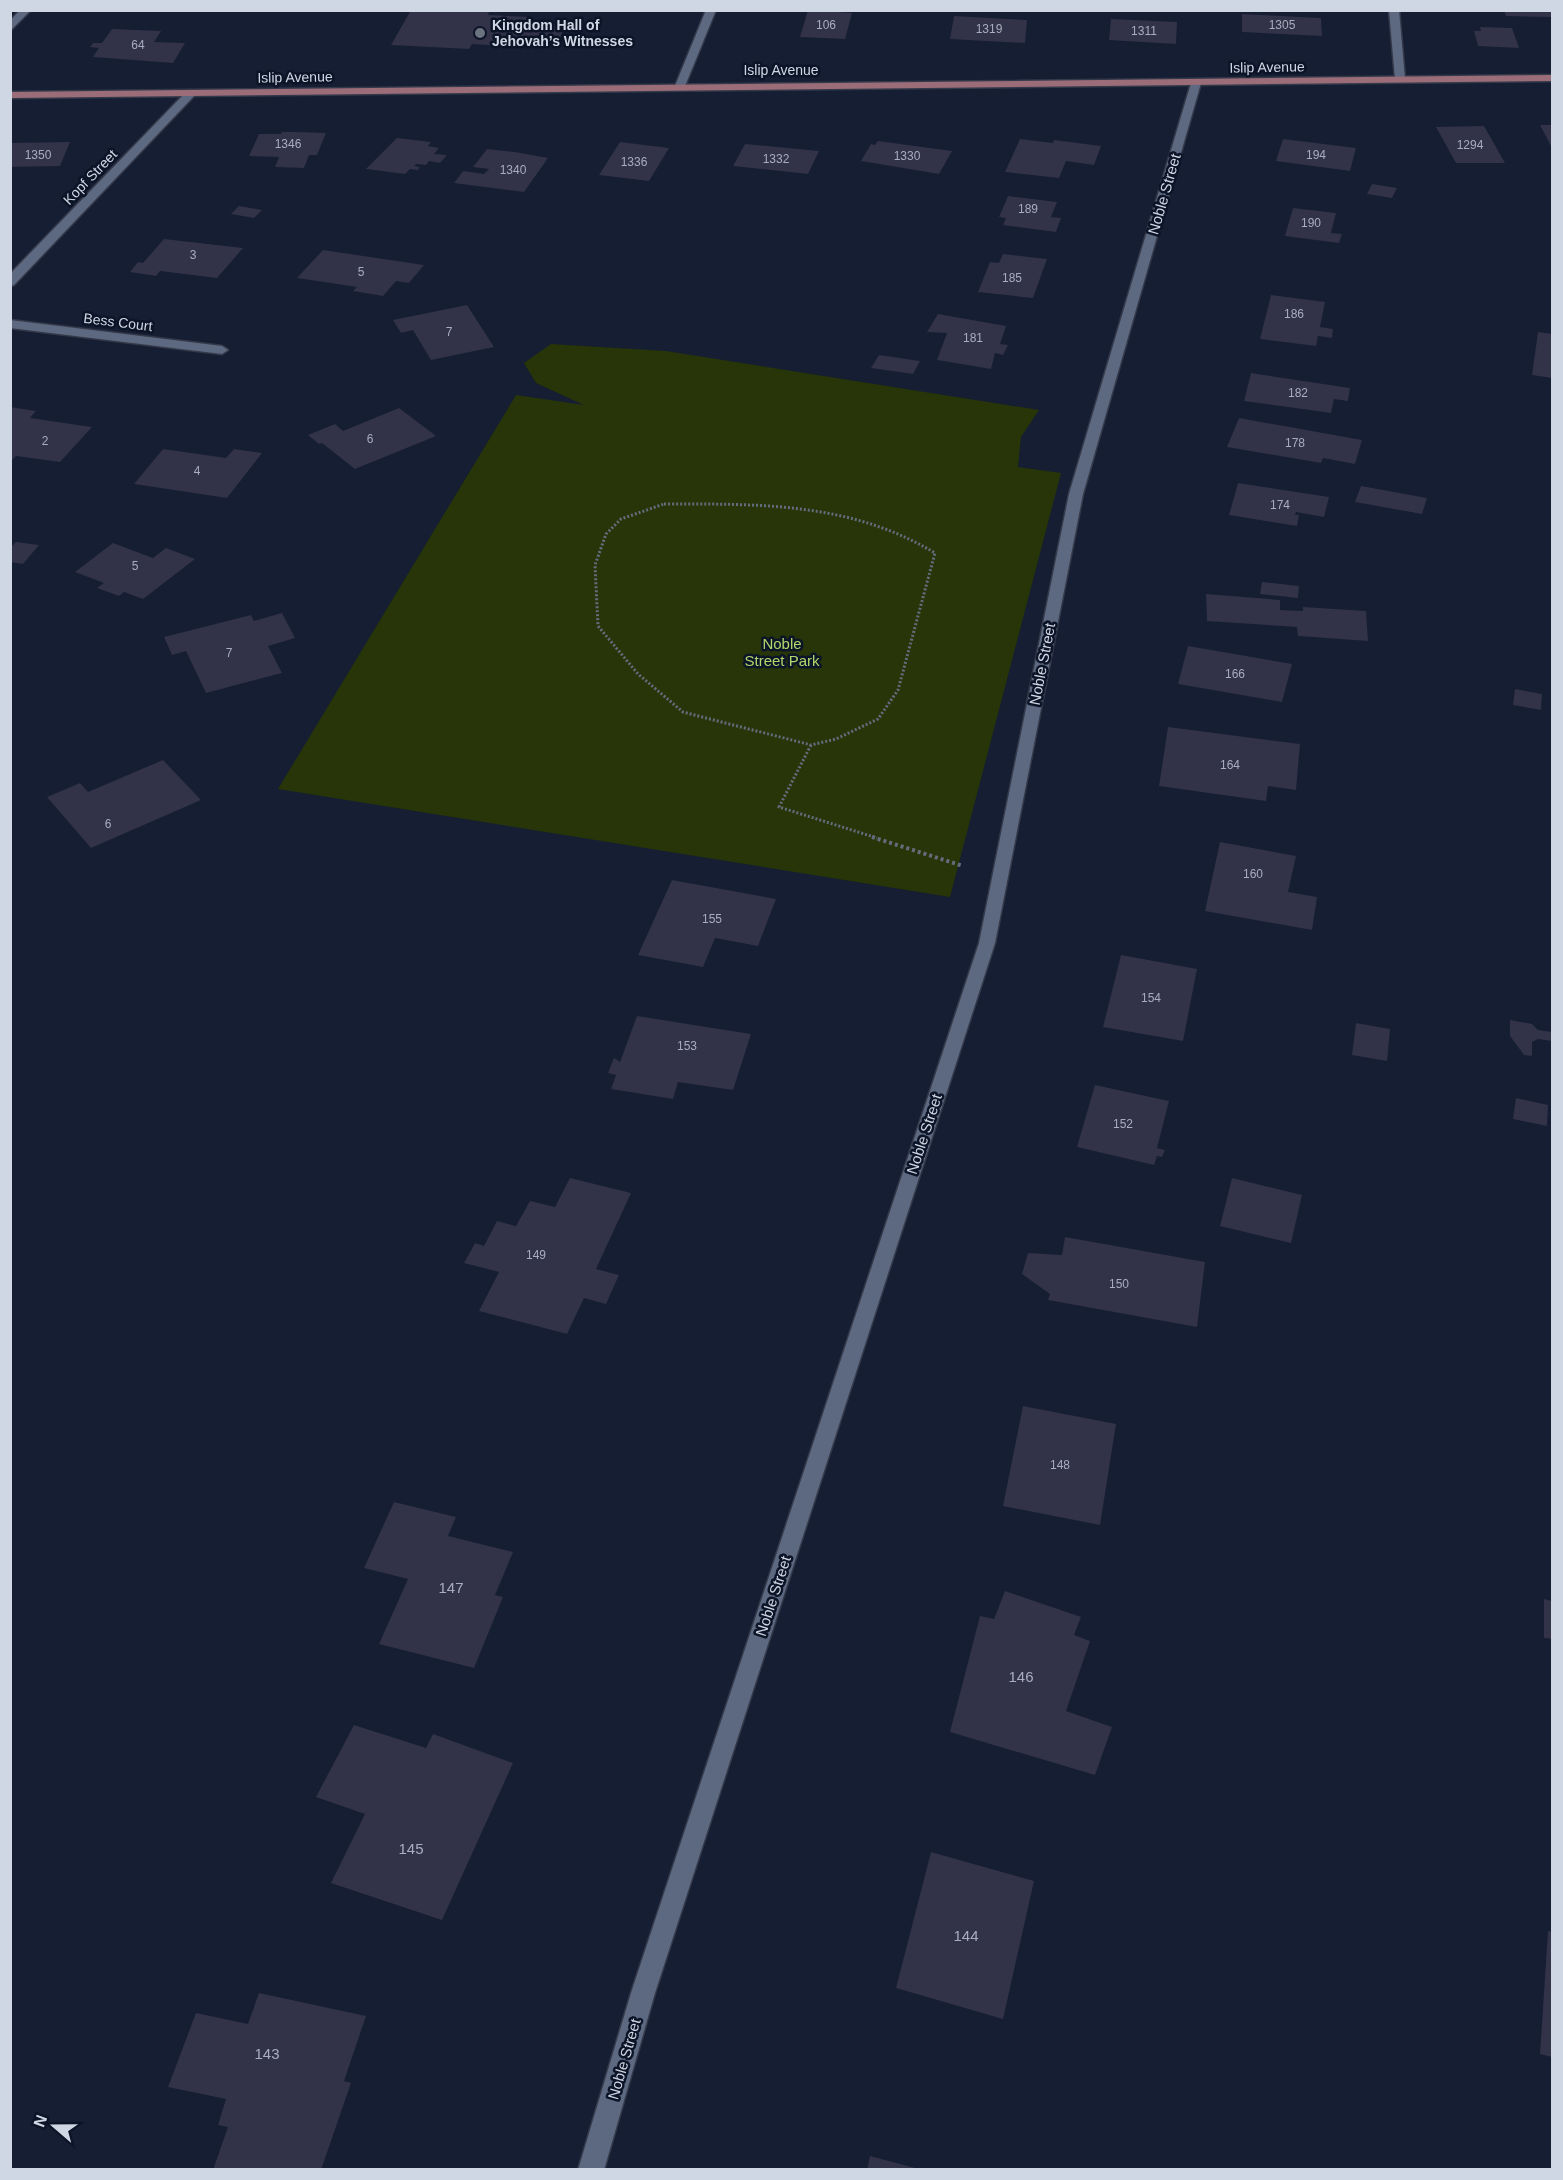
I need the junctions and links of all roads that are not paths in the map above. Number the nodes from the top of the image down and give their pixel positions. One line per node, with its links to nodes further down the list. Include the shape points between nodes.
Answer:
1 (26, 10): 4 (street)
2 (711, 10): 8 (street)
3 (1394, 10): 6 (street)
4 (10, 28)
5 (1552, 78): 6 (main road, Islip Avenue)
6 (1400, 79): 7 (main road, Islip Avenue)
7 (1196, 83): 8 (main road, Islip Avenue); 14 (street, Noble Street, via 1076,495 987,943 646,1982)
8 (680, 86): 9 (main road, Islip Avenue)
9 (191, 93): 10 (main road, Islip Avenue); 11 (street, Kopf Street)
10 (10, 95)
11 (10, 282)
12 (10, 324): 13 (street, Bess Court)
13 (222, 350)
14 (591, 2169)

